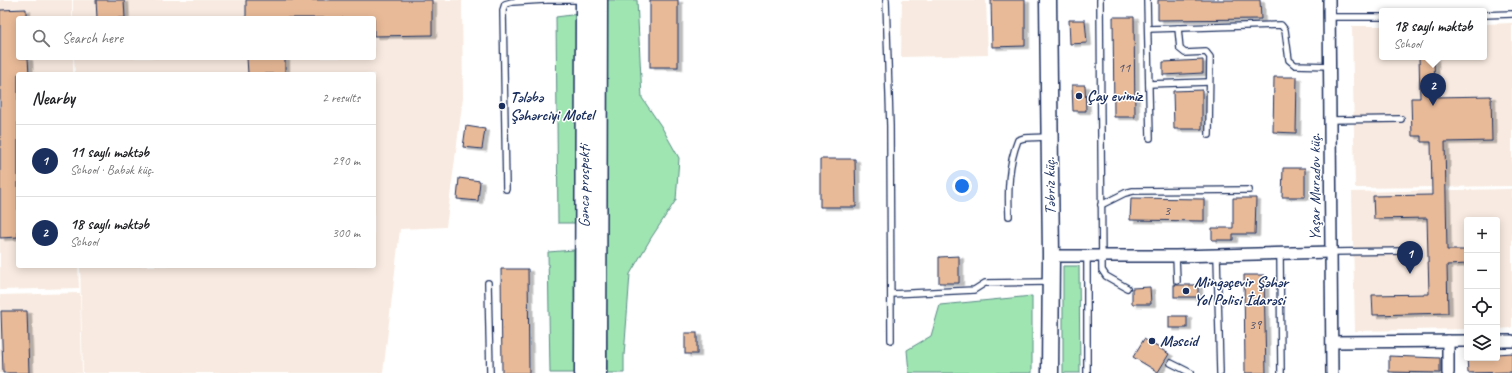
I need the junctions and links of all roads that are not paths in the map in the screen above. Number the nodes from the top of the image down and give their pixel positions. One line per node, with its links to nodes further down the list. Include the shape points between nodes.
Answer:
1 (545, 0): 2 (lane); 23 (lane, via 512,2 505,4 502,10)
2 (585, 0): 3 (lane); 48 (main road, Gəncə prospekti)
3 (598, 0): 49 (main road, Gəncə prospekti)
4 (886, 0): 39 (lane)
5 (1048, 0): 21 (main road, Təbriz küç.)
6 (1100, 0): 25 (lane)
7 (1147, 0): 14 (lane)
8 (1329, 0): 12 (street, Yaşar Muradov küç.)
9 (1512, 14): 10 (lane)
10 (1487, 15)
11 (1379, 17): 12 (lane)
12 (1330, 18): 15 (street, Yaşar Muradov küç.)
13 (1178, 28): 14 (lane); 15 (lane, via 1281,25 1285,30 1289,60 1295,66); 16 (lane, via 1180,48 1186,53 1206,52 1210,57)
14 (1148, 29): 17 (lane)
15 (1330, 66): 19 (street, Yaşar Muradov küç.)
16 (1209, 82): 17 (lane); 20 (lane)
17 (1149, 84): 22 (lane)
18 (1401, 119): 19 (lane)
19 (1330, 120): 28 (street, Yaşar Muradov küç.)
20 (1210, 135)
21 (1050, 137): 26 (lane, via 1018,140 1008,184); 31 (main road, Təbriz küç.)
22 (1150, 138)
23 (506, 189)
24 (1249, 190): 25 (lane, via 1133,191)
25 (1102, 205): 33 (lane)
26 (1009, 216)
27 (1406, 251): 28 (lane)
28 (1331, 252): 29 (street); 45 (street, Yaşar Muradov küç.)
29 (1280, 253): 30 (street); 54 (lane)
30 (1217, 254): 34 (street); 53 (lane)
31 (1051, 256): 32 (street); 36 (main road, Təbriz küç.)
32 (1087, 256): 33 (street); 51 (lane)
33 (1102, 256): 34 (street); 38 (lane, via 1102,270 1106,276)
34 (1176, 256): 35 (lane)
35 (1177, 281)
36 (1051, 282): 39 (lane, via 985,283 974,290); 50 (main road, Təbriz küç.)
37 (488, 283): 47 (lane)
38 (1127, 288)
39 (891, 294): 40 (lane)
40 (891, 340)
41 (1448, 341): 42 (street); 45 (street); 56 (street)
42 (1464, 341)
43 (1500, 341): 44 (street)
44 (1512, 341)
45 (1332, 342): 55 (street, Yaşar Muradov küç.)
46 (1170, 363): 52 (lane)
47 (490, 373)
48 (584, 373)
49 (597, 373)
50 (1050, 373)
51 (1087, 373)
52 (1191, 373)
53 (1220, 373)
54 (1281, 373)
55 (1332, 373)
56 (1448, 373)

